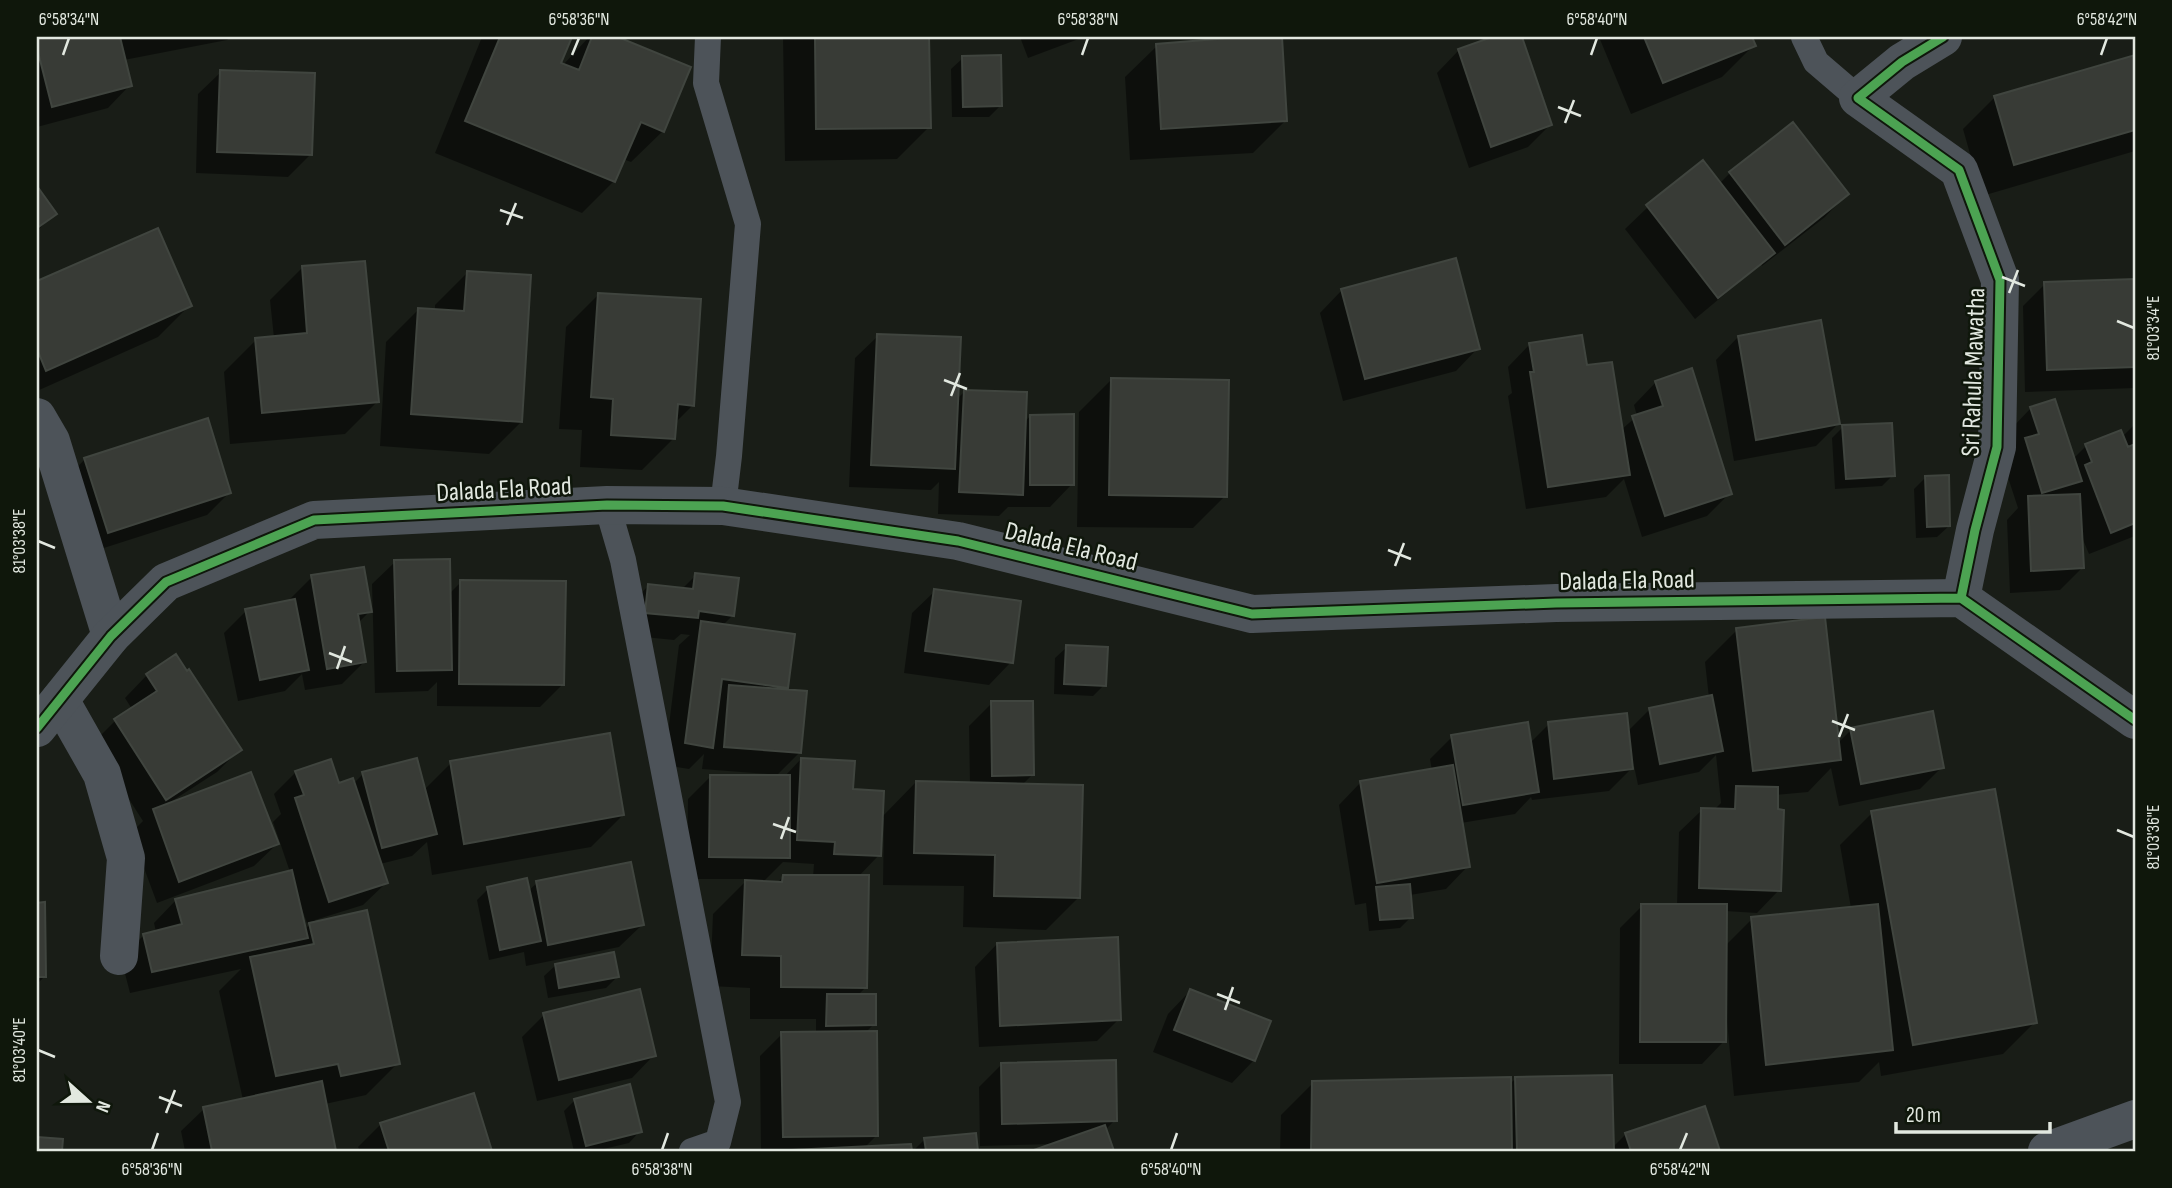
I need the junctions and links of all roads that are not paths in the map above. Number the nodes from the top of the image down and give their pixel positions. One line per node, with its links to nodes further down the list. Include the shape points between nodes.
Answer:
1 (708, 37): 7 (lane, via 706,83 748,224)
2 (1804, 37): 4 (lane, via 1816,62)
3 (1943, 37): 4 (street, via 1902,62)
4 (1858, 98): 8 (street, Sri Rahula Mawatha, via 1959,170 2000,280 1997,447)
5 (37, 417): 9 (street, via 51,441)
6 (607, 505): 7 (street, Dalada Ela Road); 9 (street, Dalada Ela Road, via 314,520 166,582); 14 (lane, via 623,560 728,1102 718,1142)
7 (723, 506): 8 (street, Dalada Ela Road, via 958,541 1252,614 1556,603)
8 (1961, 598): 11 (street)
9 (111, 636): 10 (street, Dalada Ela Road)
10 (48, 714): 12 (street, via 102,774 126,858)
11 (2135, 720)
12 (119, 956)
13 (2135, 1119): 15 (street)
14 (692, 1151)
15 (2047, 1151)

